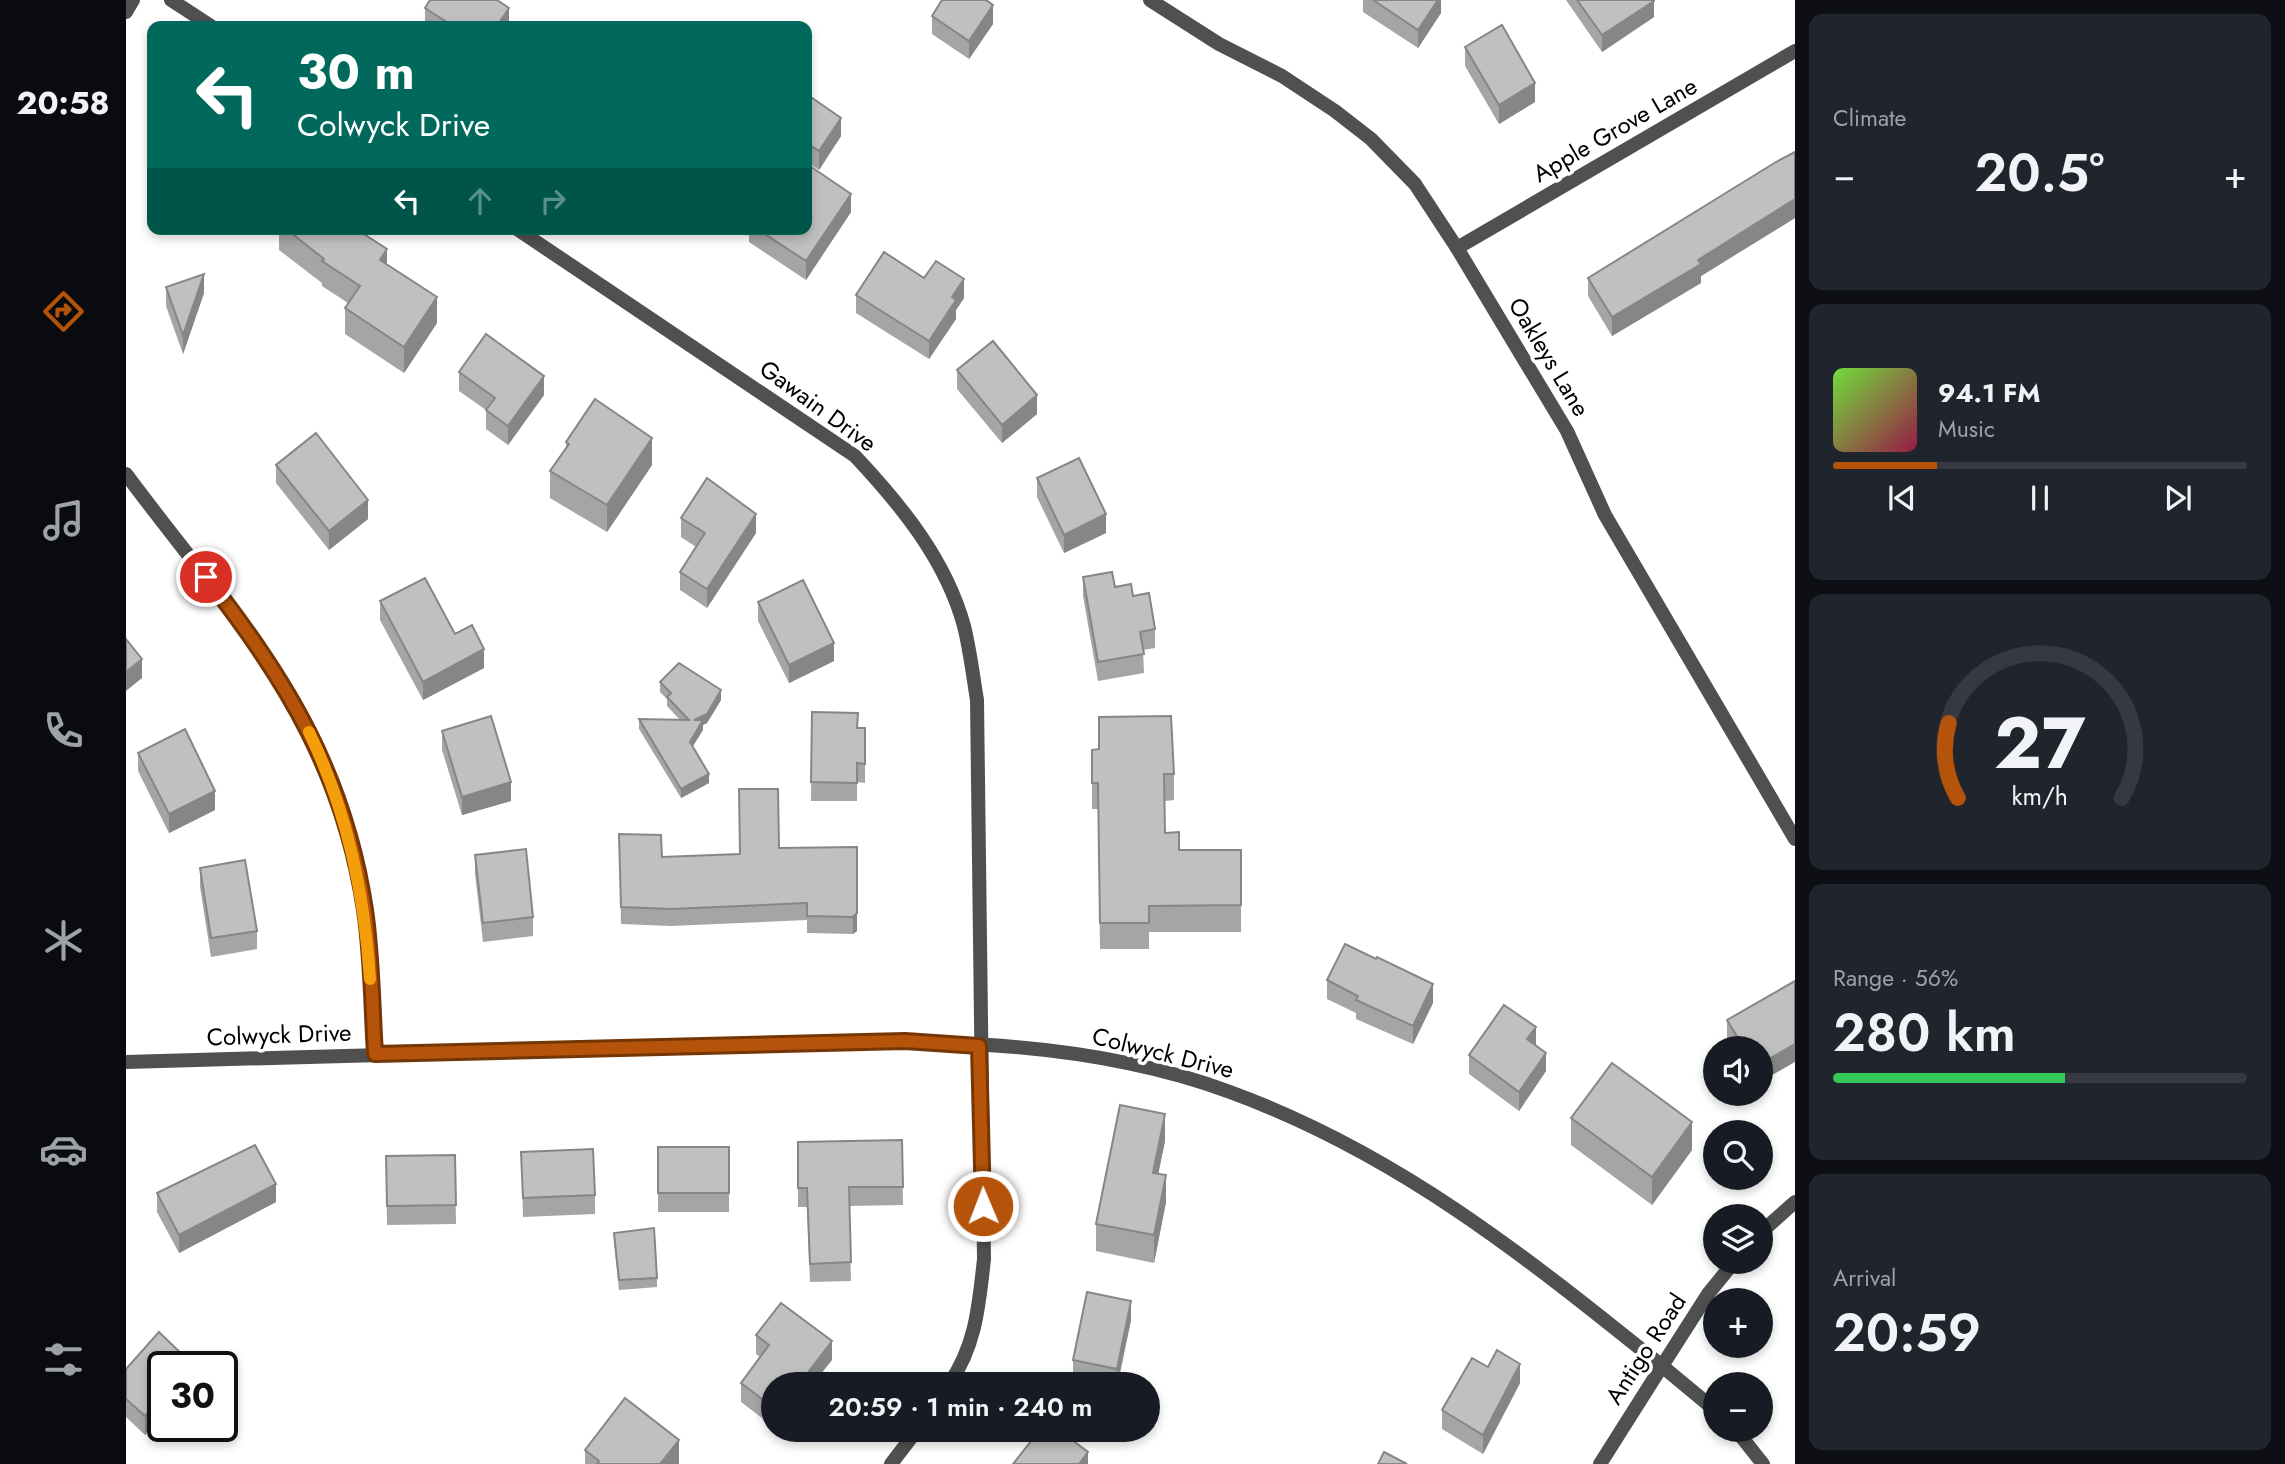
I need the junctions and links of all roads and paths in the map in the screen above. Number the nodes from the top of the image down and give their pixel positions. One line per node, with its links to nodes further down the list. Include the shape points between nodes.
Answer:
1 (133, 0): 4 (street)
2 (171, 0): 5 (street)
3 (1150, 0): 8 (street, Oakleys Lane, via 1219,44 1282,76 1371,139 1415,184)
4 (126, 12)
5 (203, 21)
6 (1795, 51): 8 (street, Apple Grove Lane)
7 (526, 235): 11 (street, Gawain Drive, via 855,456 890,493 929,548 964,626 977,700)
8 (1457, 247): 10 (street, Oakleys Lane, via 1567,431 1605,515)
9 (126, 474): 12 (street, via 251,634 297,706 331,776 365,912)
10 (1795, 839)
11 (979, 1046): 12 (street, Colwyck Drive, via 905,1041); 17 (street, Colwyck Drive, via 1097,1056 1163,1071 1229,1091 1344,1140 1439,1196); 18 (street, Gawain Drive, via 984,1259 977,1327)
12 (375, 1054): 13 (street, Colwyck Drive)
13 (126, 1062)
14 (1795, 1202): 15 (street)
15 (1773, 1221)
16 (1724, 1274): 17 (street, Antigo Road)
17 (1662, 1366): 19 (street, Colwyck Drive); 23 (street, Antigo Road)
18 (957, 1372)
19 (1703, 1400)
20 (908, 1442): 22 (street)
21 (1746, 1442): 24 (street)
22 (891, 1464)
23 (1600, 1464)
24 (1763, 1464)

